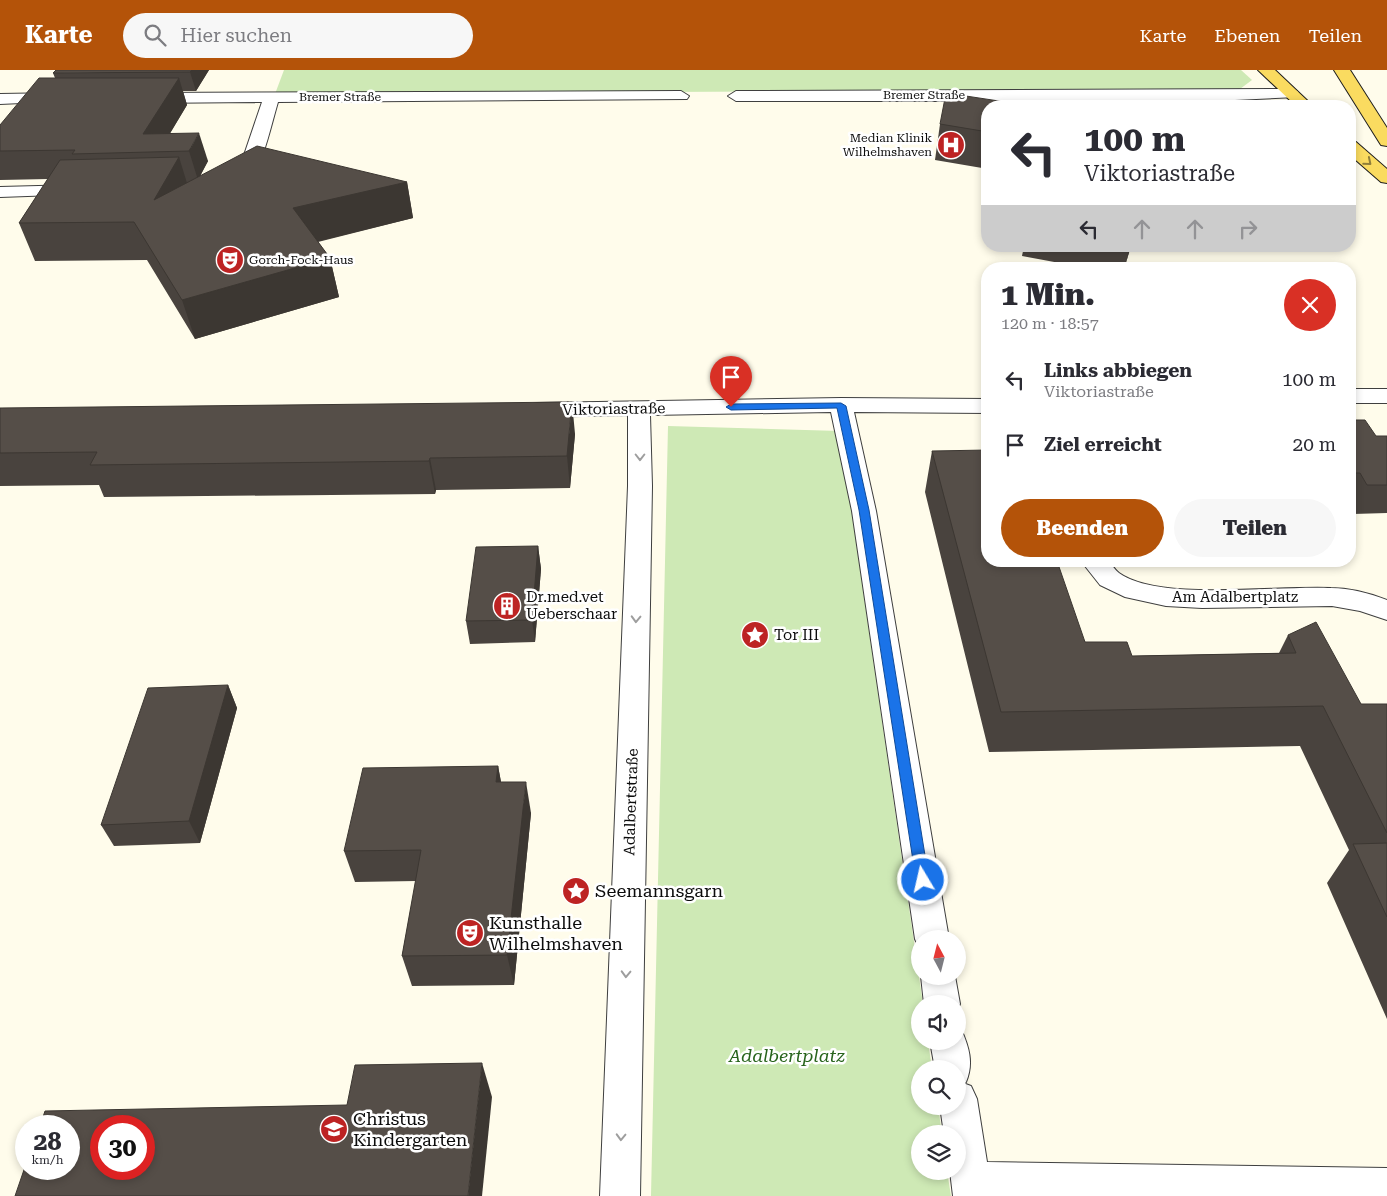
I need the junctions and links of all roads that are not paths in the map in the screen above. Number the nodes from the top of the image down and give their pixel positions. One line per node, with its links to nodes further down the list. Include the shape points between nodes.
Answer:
1 (1266, 70): 4 (main road)
2 (1342, 70): 15 (main road)
3 (928, 94): 6 (street, Bremer Straße); 11 (street, Bremer Straße); 14 (street)
4 (1291, 94): 12 (street, Bremer Straße); 13 (main road)
5 (681, 96): 7 (street, Bremer Straße)
6 (736, 96)
7 (272, 97): 9 (street, Bremer Straße); 18 (street, via 239,186)
8 (73, 98): 10 (street)
9 (133, 98)
10 (0, 99)
11 (1176, 100)
12 (1228, 100)
13 (1298, 100)
14 (981, 113)
15 (1387, 141)
16 (1356, 151): 17 (main road, one-way to 17)
17 (1387, 178)
18 (229, 186)
19 (90, 189): 20 (street)
20 (0, 192)
21 (1356, 396): 22 (street)
22 (1387, 396)
23 (841, 406): 24 (street, Viktoriastraße); 25 (street, Viktoriastraße); 29 (street, via 864,510)
24 (981, 406)
25 (639, 408): 26 (street, Viktoriastraße); 33 (street, Adalbertstraße, one-way to 33, via 640,486)
26 (520, 410)
27 (1099, 567): 28 (street, Am Adalbertplatz, via 1114,583 1143,594 1183,598 1332,597 1373,604)
28 (1387, 610)
29 (931, 930)
30 (960, 1115): 32 (street)
31 (1387, 1188): 32 (street)
32 (972, 1189)
33 (620, 1196)

